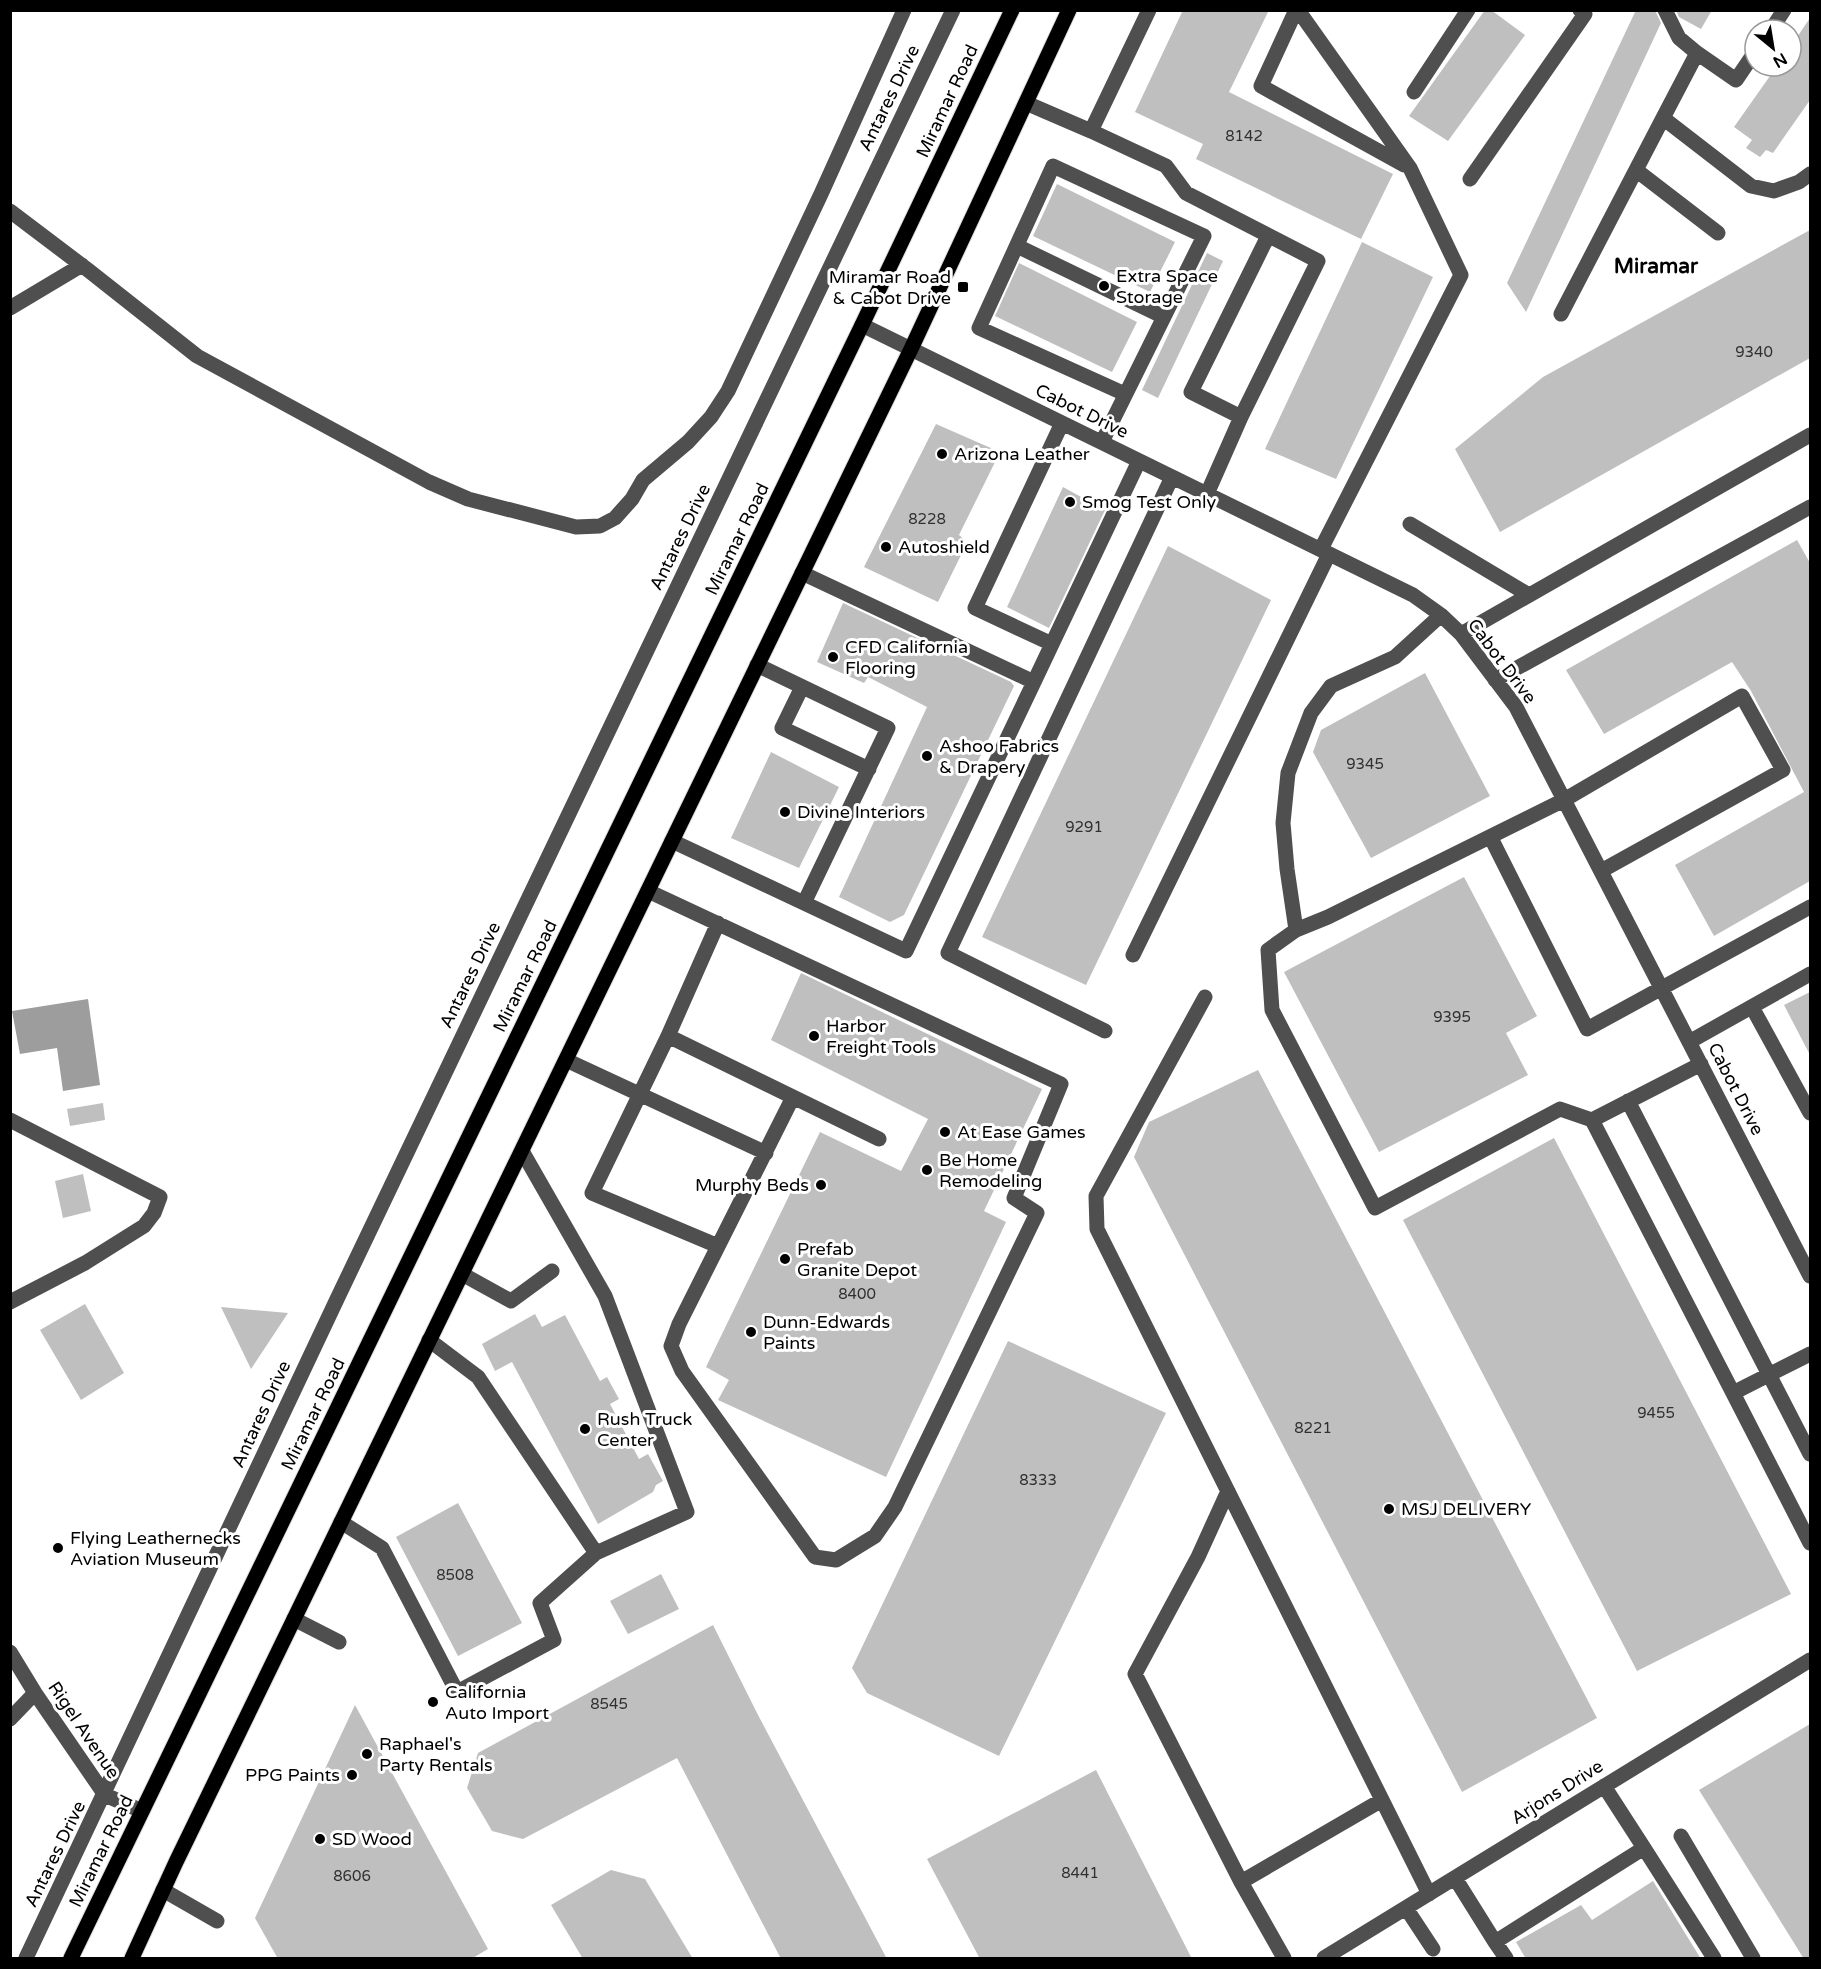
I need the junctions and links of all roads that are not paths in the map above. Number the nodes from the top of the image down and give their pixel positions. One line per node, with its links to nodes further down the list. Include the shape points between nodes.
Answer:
1 (904, 10): 24 (street, via 728,391 688,442 643,480 615,518 600,526 576,527 468,499 429,482 196,356)
2 (953, 10): 101 (street, Antares Drive, via 338,1297)
3 (1012, 10): 28 (main road, Miramar Road)
4 (1069, 10): 13 (main road)
5 (1149, 10): 15 (street)
6 (1297, 10): 16 (street); 16 (street, via 1262,86)
7 (1468, 10): 12 (street)
8 (1580, 10): 19 (street, via 1585,14)
9 (1665, 10): 10 (street, via 1678,38)
10 (1697, 53): 11 (street, via 1736,80); 14 (street)
11 (1743, 70)
12 (1414, 92)
13 (1026, 103): 15 (street); 29 (main road)
14 (1663, 118): 17 (street); 18 (street, via 1751,186 1774,191)
15 (1091, 131): 22 (street, via 1166,166 1186,193)
16 (1410, 168): 40 (street, via 1461,275)
17 (1636, 170): 21 (street); 26 (street)
18 (1810, 174)
19 (1470, 179)
20 (10, 211): 24 (street)
21 (1718, 233)
22 (1268, 236): 31 (street, via 1191,392); 31 (street, via 1318,261)
23 (1017, 246): 27 (street); 27 (street, via 1053,166 1204,237); 30 (street, via 980,328)
24 (82, 265): 25 (street)
25 (10, 308)
26 (1561, 315)
27 (1164, 317): 30 (street)
28 (862, 325): 29 (street, Cabot Drive); 103 (main road, Miramar Road)
29 (911, 349): 32 (street, Cabot Drive); 41 (main road)
30 (1125, 394): 34 (street)
31 (1241, 417): 37 (street)
32 (1062, 423): 34 (street, Cabot Drive); 45 (street, via 975,608)
33 (1810, 435): 42 (street)
34 (1102, 442): 35 (street, Cabot Drive)
35 (1139, 460): 36 (street, Cabot Drive); 45 (street)
36 (1172, 477): 37 (street, Cabot Drive); 65 (street, via 948,953)
37 (1207, 494): 40 (street, Cabot Drive)
38 (1810, 507): 47 (street)
39 (1410, 524): 42 (street)
40 (1325, 552): 43 (street, Cabot Drive, via 1413,595); 60 (street)
41 (802, 573): 46 (main road); 48 (street)
42 (1529, 595): 44 (street)
43 (1441, 615): 44 (street, Cabot Drive); 59 (street, via 1395,657 1331,686 1311,713 1288,773 1283,823)
44 (1461, 633): 47 (street, Cabot Drive)
45 (1052, 644): 48 (street)
46 (757, 666): 49 (street); 53 (main road)
47 (1495, 680): 51 (street, Cabot Drive, via 1516,707)
48 (1034, 682): 56 (street, via 906,951)
49 (802, 687): 50 (street, via 888,728); 50 (street, via 782,728)
50 (869, 769): 56 (street)
51 (1564, 800): 52 (street); 54 (street, Cabot Drive); 54 (street, via 1742,696 1782,770)
52 (1491, 838): 59 (street); 62 (street, via 1587,1029)
53 (672, 841): 55 (main road); 56 (street)
54 (1600, 871): 62 (street, Cabot Drive)
55 (648, 891): 58 (street); 68 (main road)
56 (804, 903)
57 (1810, 907): 62 (street)
58 (718, 923): 66 (street); 79 (street, via 1061,1084 1014,1198 1037,1213 895,1507 875,1536 836,1560 815,1557 682,1371 671,1346)
59 (1296, 930): 75 (street, via 1269,950 1272,1010 1375,1208 1560,1109)
60 (1132, 956)
61 (1810, 975): 64 (street)
62 (1662, 989): 67 (street, Cabot Drive)
63 (1205, 997): 90 (street, via 1096,1196 1097,1228)
64 (1752, 1007): 67 (street); 73 (street)
65 (1105, 1031)
66 (668, 1036): 70 (street); 71 (street)
67 (1689, 1042): 69 (street, Cabot Drive)
68 (566, 1060): 70 (street); 77 (main road)
69 (1701, 1064): 72 (street); 80 (street, Cabot Drive)
70 (639, 1094): 78 (street); 79 (street, via 592,1193)
71 (793, 1097): 76 (street); 78 (street)
72 (1628, 1101): 75 (street); 87 (street)
73 (1810, 1113)
74 (10, 1120): 84 (street, via 160,1197 144,1226 85,1263)
75 (1592, 1120): 88 (street)
76 (879, 1139)
77 (522, 1151): 82 (main road); 93 (street, via 605,1296 687,1512)
78 (766, 1153): 79 (street)
79 (718, 1246)
80 (1807, 1259): 83 (street, Cabot Drive)
81 (552, 1271): 82 (street, via 511,1301)
82 (462, 1274): 85 (main road)
83 (1810, 1276)
84 (10, 1302)
85 (429, 1340): 91 (main road); 93 (street, via 478,1377)
86 (1810, 1354): 87 (street)
87 (1770, 1375): 88 (street); 89 (street)
88 (1733, 1394): 92 (street)
89 (1810, 1454)
90 (1228, 1491): 102 (street); 107 (street, via 1198,1557 1135,1674)
91 (341, 1522): 93 (street, via 381,1548 457,1692 554,1640 540,1603); 94 (main road)
92 (1810, 1543)
93 (596, 1553)
94 (294, 1619): 95 (street); 108 (main road)
95 (339, 1642)
96 (10, 1652): 98 (street, Rigel Avenue)
97 (1810, 1660): 100 (street, Arjons Drive)
98 (35, 1693): 99 (street); 101 (street, Rigel Avenue)
99 (10, 1719)
100 (1605, 1786): 105 (street); 106 (street, Arjons Drive)
101 (105, 1795): 103 (street, Rigel Avenue); 115 (street, Antares Drive)
102 (1383, 1800): 107 (street); 109 (street)
103 (142, 1811): 116 (main road, Miramar Road)
104 (1681, 1836): 121 (street)
105 (1644, 1848): 112 (street); 120 (street)
106 (1455, 1878): 109 (street, Arjons Drive); 112 (street)
107 (1240, 1882): 117 (street)
108 (163, 1890): 111 (street); 114 (main road)
109 (1430, 1894): 110 (street, Arjons Drive)
110 (1406, 1908): 113 (street); 118 (street, Arjons Drive)
111 (217, 1921)
112 (1496, 1942): 119 (street)
113 (1432, 1949)
114 (137, 1956)
115 (26, 1959)
116 (71, 1959)
117 (1284, 1959)
118 (1324, 1959)
119 (1506, 1959)
120 (1714, 1959)
121 (1753, 1959)

